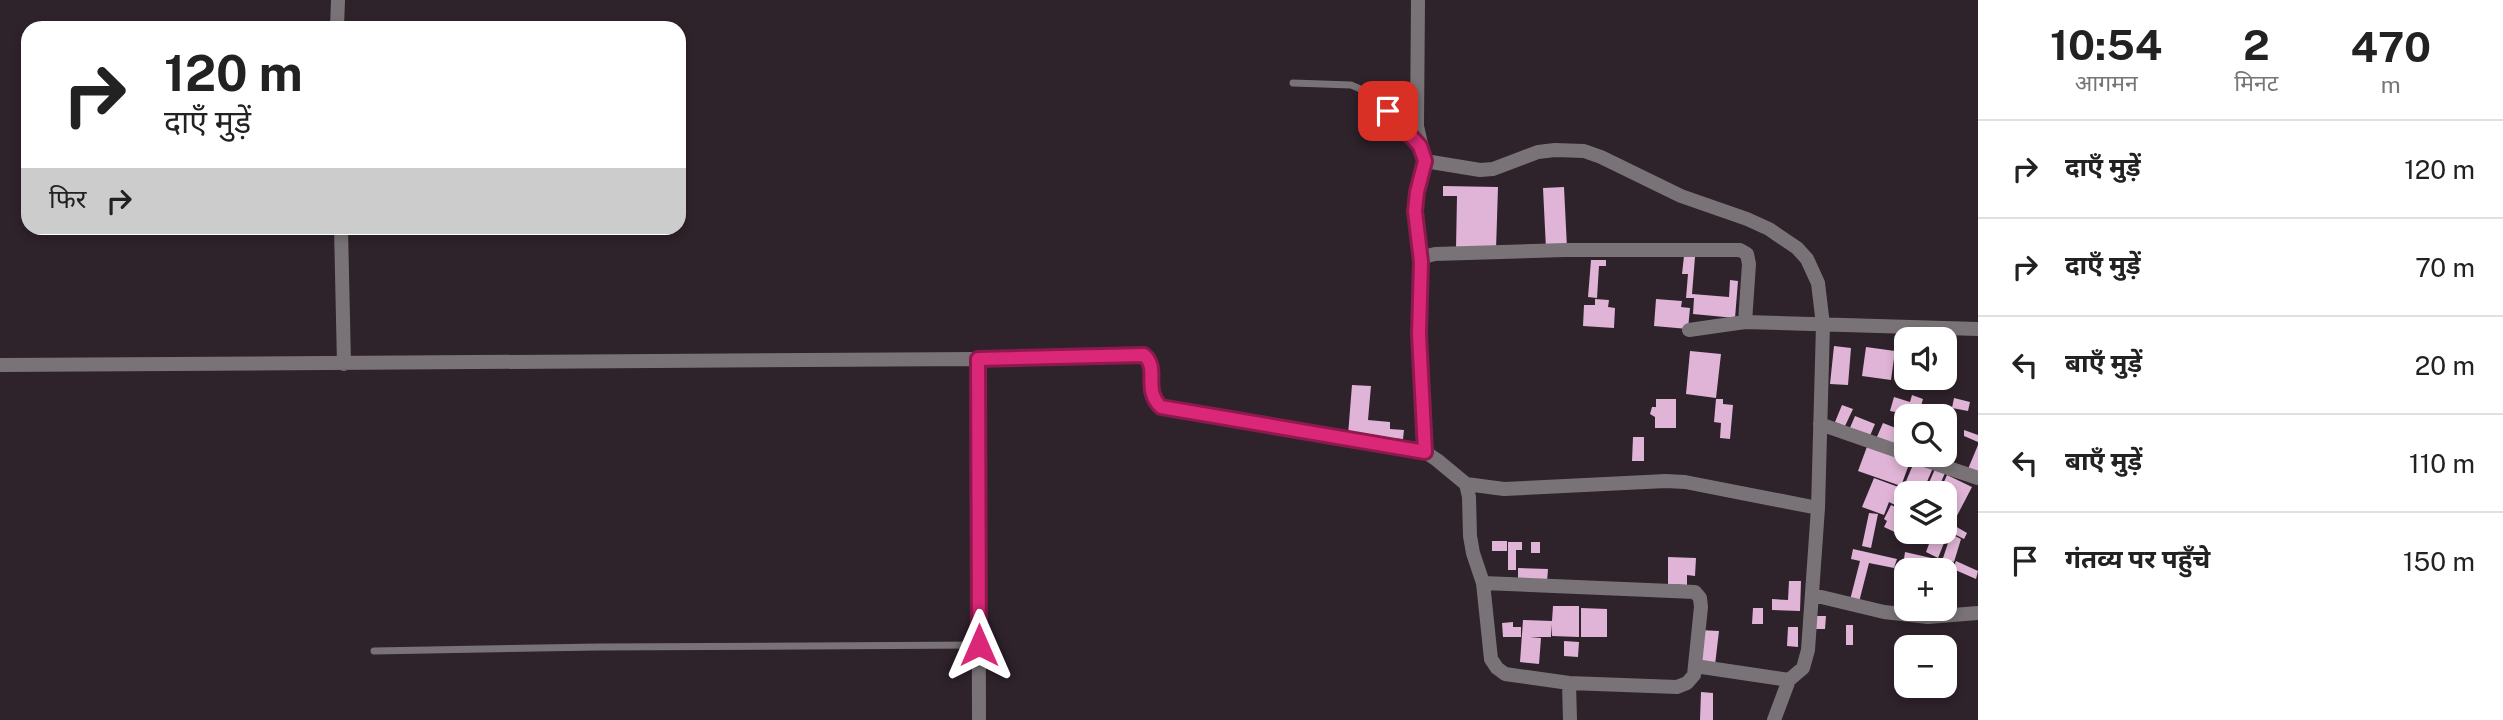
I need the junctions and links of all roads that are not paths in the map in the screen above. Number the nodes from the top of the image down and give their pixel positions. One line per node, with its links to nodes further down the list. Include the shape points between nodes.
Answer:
1 (338, 0): 3 (street)
2 (1418, 0): 5 (street)
3 (337, 21)
4 (1293, 83): 5 (lane, via 1359,88 1378,101)
5 (1420, 146): 6 (street)
6 (1425, 161): 8 (street, via 1415,202); 10 (street, via 1480,170 1546,151 1584,151 1601,157 1769,229 1797,247 1818,284)
7 (341, 235): 14 (street)
8 (1421, 262): 9 (street, via 1435,254 1740,250 1747,254 1749,264); 18 (street, via 1419,334)
9 (1745, 323): 10 (street); 12 (street)
10 (1823, 325): 11 (street); 16 (street)
11 (1978, 329)
12 (1689, 330)
13 (978, 359): 14 (street); 18 (street, via 1144,355 1151,366 1152,395 1161,407); 26 (street)
14 (344, 363): 15 (street)
15 (0, 365)
16 (1821, 424): 17 (street); 22 (street)
17 (1894, 449)
18 (1425, 452): 21 (street)
19 (1946, 467): 20 (street)
20 (1978, 478)
21 (1466, 484): 22 (street, via 1504,489 1685,482); 23 (street, via 1473,553)
22 (1818, 508): 24 (street)
23 (1483, 583): 28 (street, via 1695,592 1701,607); 30 (street, via 1491,659 1497,668 1505,674)
24 (1813, 595): 25 (street, via 1928,617); 29 (street, via 1803,668)
25 (1978, 613)
26 (979, 645): 27 (lane); 31 (street)
27 (374, 651)
28 (1695, 666): 29 (street); 30 (street, via 1694,675 1677,687)
29 (1789, 680): 33 (street)
30 (1569, 683): 32 (street)
31 (979, 720)
32 (1570, 720)
33 (1774, 720)

